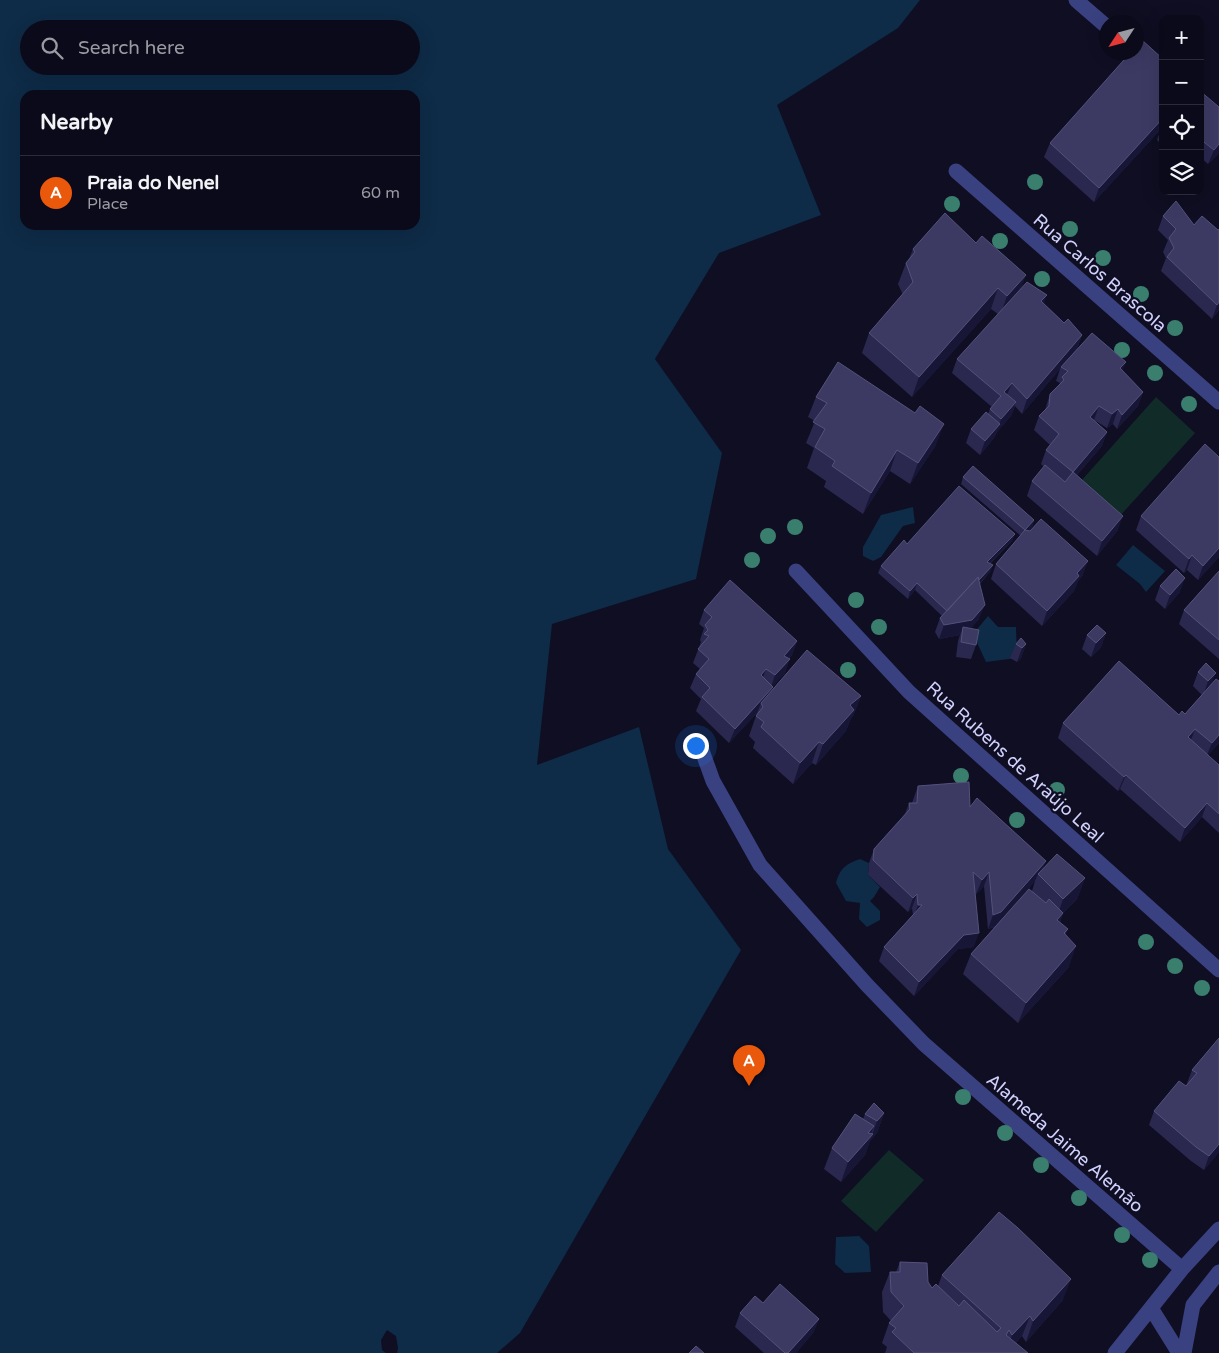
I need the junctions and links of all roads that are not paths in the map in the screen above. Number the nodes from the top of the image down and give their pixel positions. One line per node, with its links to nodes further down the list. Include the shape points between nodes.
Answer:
1 (1076, 0): 2 (street)
2 (1099, 20)
3 (956, 171): 4 (street, Rua Carlos Brascola)
4 (1219, 402)
5 (796, 571): 7 (street, Rua Rubens de Araújo Leal, via 909,692)
6 (700, 745): 9 (street, Alameda Jaime Alemão, via 713,781 760,865 867,985 924,1044)
7 (1219, 970)
8 (1219, 1229): 9 (street)
9 (1182, 1269): 11 (street)
10 (1219, 1272): 14 (street, via 1193,1305)
11 (1151, 1308): 12 (street); 13 (street)
12 (1115, 1353)
13 (1179, 1353)
14 (1184, 1353)

